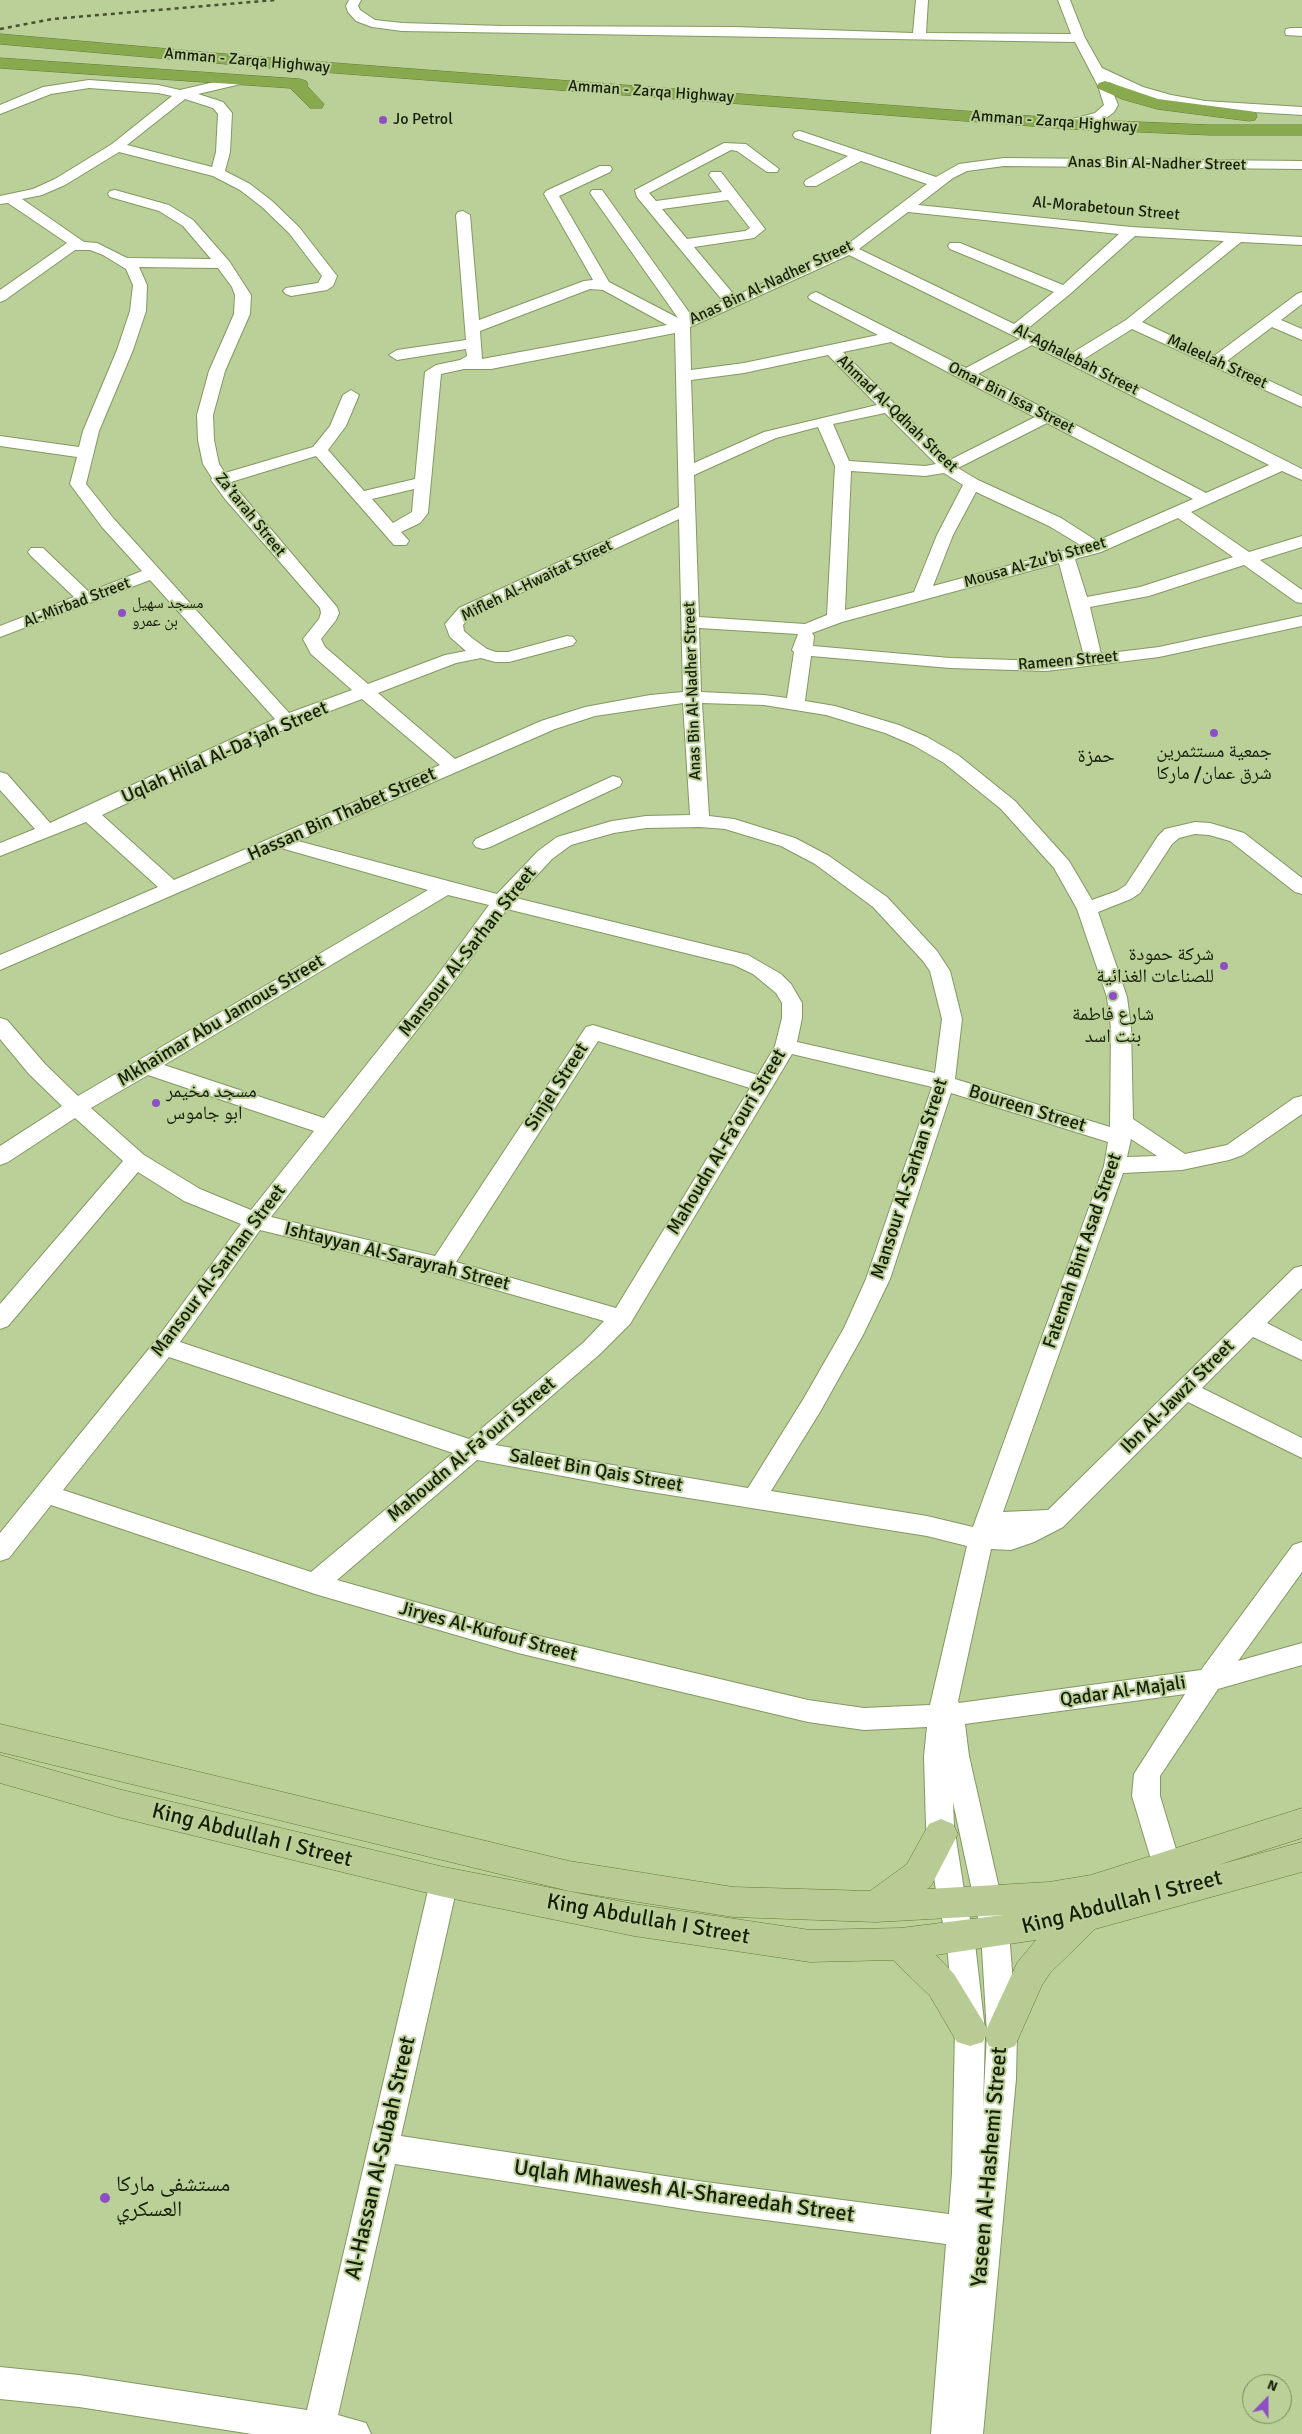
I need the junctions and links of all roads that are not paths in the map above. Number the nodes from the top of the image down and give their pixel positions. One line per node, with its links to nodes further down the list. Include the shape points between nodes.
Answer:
1 (355, 0): 4 (street, via 352,6 360,18 402,27 743,31)
2 (922, 0): 4 (street)
3 (1065, 0): 5 (street)
4 (919, 37): 5 (street)
5 (1079, 38): 8 (street)
6 (0, 39): 21 (highway, Amman - Zarqa Highway)
7 (0, 63): 9 (highway, Amman - Zarqa Highway)
8 (1095, 70): 13 (street); 18 (street, via 1162,98 1205,105)
9 (165, 75): 10 (highway, Amman - Zarqa Highway); 14 (street, via 182,84)
10 (240, 80): 11 (highway, Amman - Zarqa Highway); 14 (street)
11 (295, 84): 12 (highway, Amman - Zarqa Highway); 16 (highway)
12 (319, 85)
13 (1105, 86): 21 (street, via 1111,105 1106,113); 23 (highway, via 1157,104)
14 (179, 93): 15 (street, via 77,90); 26 (street); 31 (street, via 218,105 225,113 223,152)
15 (26, 97): 17 (street); 19 (street)
16 (316, 104)
17 (0, 110)
18 (1302, 111)
19 (0, 117)
20 (852, 124): 25 (highway, Amman - Zarqa Highway)
21 (1070, 124): 24 (highway, Amman - Zarqa Highway)
22 (799, 125): 27 (street)
23 (1302, 126)
24 (1302, 130)
25 (1089, 141)
26 (116, 147): 31 (street); 38 (street, via 60,182)
27 (861, 155): 33 (street); 34 (street)
28 (1302, 165): 34 (street, Anas Bin Al-Nadher Street, via 1004,162 964,167)
29 (605, 169): 51 (street, via 552,194)
30 (772, 169): 39 (street, via 741,148 729,146 643,188 642,194)
31 (218, 173): 52 (street, via 245,187 267,204 294,230 330,276 322,287)
32 (716, 175): 37 (street)
33 (811, 183)
34 (939, 183): 40 (street, Anas Bin Al-Nadher Street)
35 (597, 193): 60 (street)
36 (115, 194): 50 (street, Za’tarah Street, via 164,208 188,223)
37 (732, 195): 39 (street); 45 (street, via 758,227 756,232)
38 (6, 199): 46 (street)
39 (652, 206): 45 (street)
40 (906, 208): 42 (street, Al-Morabetoun Street); 48 (street, Anas Bin Al-Nadher Street)
41 (462, 215): 63 (street)
42 (1131, 231): 43 (street, Al-Morabetoun Street); 53 (street)
43 (1238, 237): 44 (street, Al-Morabetoun Street); 59 (street)
44 (1302, 241)
45 (684, 244): 57 (street)
46 (78, 245): 49 (street, via 100,249); 54 (street, via 67,248)
47 (955, 246): 53 (street)
48 (848, 250): 57 (street, Anas Bin Al-Nadher Street); 61 (street, Al-Aghalebah Street)
49 (126, 262): 50 (street); 80 (street, via 132,267 140,285 138,311)
50 (224, 264): 86 (street, Za’tarah Street, via 239,286 244,306 217,371 205,415 211,464)
51 (603, 285): 60 (street, via 667,320); 63 (street, via 583,285)
52 (291, 291)
53 (1065, 291): 61 (street)
54 (0, 297)
55 (816, 297): 64 (street, Omar Bin Issa Street)
56 (1302, 297): 58 (street)
57 (732, 302): 60 (street, Anas Bin Al-Nadher Street)
58 (1271, 321): 62 (street); 69 (street)
59 (1131, 323): 68 (street); 69 (street, Maleelah Street)
60 (683, 324): 70 (street, via 491,364); 72 (street, Anas Bin Al-Nadher Street)
61 (1016, 330): 65 (street, Al-Aghalebah Street)
62 (1302, 335)
63 (473, 336): 67 (street); 70 (street, via 475,358)
64 (891, 337): 66 (street); 71 (street, Omar Bin Issa Street)
65 (1033, 338): 68 (street, Al-Aghalebah Street); 71 (street)
66 (832, 350): 72 (street, via 732,370); 75 (street, Ahmad Al-Qdhah Street)
67 (397, 355)
68 (1074, 359): 81 (street, Al-Aghalebah Street)
69 (1217, 361): 74 (street, Maleelah Street)
70 (464, 364): 87 (street, via 442,368 433,372 431,377)
71 (965, 375): 76 (street, Omar Bin Issa Street)
72 (683, 376): 84 (street, Anas Bin Al-Nadher Street)
73 (351, 395): 79 (street, via 338,426)
74 (1302, 402)
75 (889, 407): 77 (street); 83 (street, Ahmad Al-Qdhah Street)
76 (1046, 417): 83 (street); 90 (street, Omar Bin Issa Street)
77 (824, 421): 82 (street); 84 (street, via 763,438)
78 (0, 441): 80 (street)
79 (319, 450): 86 (street); 89 (street)
80 (85, 452): 98 (street, via 78,484)
81 (1283, 465): 85 (street, Al-Aghalebah Street); 90 (street, Mousa Al-Zu’bi Street)
82 (842, 466): 83 (street, via 925,471); 103 (street)
83 (948, 467): 88 (street, Ahmad Al-Qdhah Street)
84 (685, 473): 91 (street, Anas Bin Al-Nadher Street)
85 (1302, 475)
86 (219, 480): 114 (street, Za’tarah Street, via 328,607 330,613 314,634 313,643)
87 (421, 482): 89 (street); 89 (street, via 418,516 396,536)
88 (972, 484): 94 (street, Ahmad Al-Qdhah Street, via 1055,522); 99 (street, via 942,541)
89 (360, 497)
90 (1206, 499): 92 (street, Mousa Al-Zu’bi Street)
91 (687, 509): 105 (street, Anas Bin Al-Nadher Street); 109 (street, Mifleh Al-Hwaitat Street, via 465,612 456,620 454,628)
92 (1179, 511): 94 (street, Mousa Al-Zu’bi Street); 97 (street)
93 (1302, 541): 97 (street)
94 (1095, 548): 96 (street, Mousa Al-Zu’bi Street)
95 (37, 552): 101 (street)
96 (1066, 557): 99 (street, Mousa Al-Zu’bi Street); 102 (street)
97 (1246, 559): 100 (street); 102 (street, via 1143,592)
98 (153, 573): 101 (street, Al-Mirbad Street); 117 (street)
99 (921, 595): 103 (street, Mousa Al-Zu’bi Street)
100 (1302, 598)
101 (86, 599): 107 (street, Al-Mirbad Street)
102 (1080, 603): 113 (street)
103 (836, 618): 106 (street, Mousa Al-Zu’bi Street)
104 (1302, 621): 113 (street, Rameen Street, via 1159,652)
105 (690, 622): 106 (street, Mousa Al-Zu’bi Street); 115 (street, Anas Bin Al-Nadher Street)
106 (807, 629): 110 (street)
107 (0, 632)
108 (567, 641): 111 (street, Mifleh Al-Hwaitat Street, via 502,658)
109 (466, 642): 111 (street, Mifleh Al-Hwaitat Street); 112 (street, Uqlah Hilal Al-Da’jah Street)
110 (801, 650): 113 (street, Rameen Street, via 1006,666 1046,666); 116 (street)
111 (481, 653): 112 (street, Uqlah Hilal Al-Da’jah Street)
112 (451, 659): 114 (street, Uqlah Hilal Al-Da’jah Street)
113 (1094, 660)
114 (366, 692): 117 (street, Uqlah Hilal Al-Da’jah Street); 118 (street, Za’tarah Street)
115 (693, 697): 116 (street, Fatemah Bint Asad Street); 118 (street, Hassan Bin Thabet Street, via 627,704 569,718); 122 (street, Anas Bin Al-Nadher Street)
116 (795, 704): 133 (street, Fatemah Bint Asad Street, via 861,718 920,741 951,759 1008,805 1040,838 1062,865)
117 (286, 721): 121 (street, Uqlah Hilal Al-Da’jah Street)
118 (454, 766): 125 (street, Hassan Bin Thabet Street)
119 (0, 778): 124 (street)
120 (613, 782): 123 (street)
121 (84, 816): 124 (street, Uqlah Hilal Al-Da’jah Street); 131 (street)
122 (700, 821): 127 (street, Mansour Al-Sarhan Street, via 612,826 576,836); 139 (street, Mansour Al-Sarhan Street, via 744,827 806,851 890,911 930,956 948,990 952,1019)
123 (527, 822): 126 (street); 127 (street)
124 (47, 831): 128 (street, Uqlah Hilal Al-Da’jah Street)
125 (280, 842): 129 (street, Mahoudn Al-Fa’ouri Street); 131 (street, Hassan Bin Thabet Street)
126 (483, 843)
127 (555, 847): 132 (street, Mansour Al-Sarhan Street)
128 (0, 850)
129 (445, 888): 132 (street, Mahoudn Al-Fa’ouri Street); 137 (street, Mkhaimar Abu Jamous Street)
130 (1302, 888): 133 (street, via 1237,837 1195,828 1172,833 1133,889)
131 (166, 892): 134 (street, Hassan Bin Thabet Street)
132 (502, 901): 136 (street, Mahoudn Al-Fa’ouri Street, via 741,960 760,969 784,989 792,1002); 142 (street, Mansour Al-Sarhan Street)
133 (1087, 909): 143 (street, Fatemah Bint Asad Street, via 1120,1011)
134 (0, 963)
135 (0, 1025): 141 (street, Ishtayyan Al-Sarayrah Street)
136 (786, 1046): 138 (street, Mahoudn Al-Fa’ouri Street); 139 (street, Boureen Street)
137 (145, 1066): 141 (street, Mkhaimar Abu Jamous Street); 142 (street)
138 (764, 1084): 149 (street, Sinjel Street, via 592,1032); 151 (street, Mahoudn Al-Fa’ouri Street)
139 (944, 1084): 143 (street, Boureen Street); 160 (street, Mansour Al-Sarhan Street, via 878,1279 840,1355)
140 (1302, 1103): 146 (street, via 1235,1150)
141 (75, 1108): 144 (street, Mkhaimar Abu Jamous Street); 145 (street, Ishtayyan Al-Sarayrah Street)
142 (330, 1128): 148 (street, Mansour Al-Sarhan Street)
143 (1122, 1130): 146 (street, Boureen Street); 147 (street, Fatemah Bint Asad Street)
144 (0, 1157)
145 (136, 1160): 148 (street, Ishtayyan Al-Sarayrah Street, via 192,1195); 152 (street)
146 (1182, 1162): 147 (street)
147 (1115, 1166): 161 (street, Fatemah Bint Asad Street)
148 (255, 1221): 149 (street, Ishtayyan Al-Sarayrah Street); 154 (street, Mansour Al-Sarhan Street)
149 (441, 1266): 151 (street, Ishtayyan Al-Sarayrah Street)
150 (1302, 1274): 153 (street, Ibn Al-Jawzi Street)
151 (622, 1318): 158 (street, Mahoudn Al-Fa’ouri Street, via 592,1348)
152 (0, 1320)
153 (1250, 1325): 155 (street); 156 (street, Ibn Al-Jawzi Street)
154 (164, 1346): 158 (street, Saleet Bin Qais Street); 159 (street, Mansour Al-Sarhan Street)
155 (1302, 1351)
156 (1186, 1391): 157 (street); 161 (street, Ibn Al-Jawzi Street, via 1054,1520 1011,1540)
157 (1302, 1449)
158 (473, 1450): 160 (street, Saleet Bin Qais Street); 164 (street, Mahoudn Al-Fa’ouri Street)
159 (47, 1494): 162 (street, Mansour Al-Sarhan Street); 164 (street, Jiryes Al-Kufouf Street)
160 (755, 1497): 161 (street, Saleet Bin Qais Street, via 927,1526)
161 (983, 1530): 167 (street, Fatemah Bint Asad Street)
162 (0, 1552)
163 (1302, 1552): 166 (street)
164 (315, 1584): 167 (street, Jiryes Al-Kufouf Street, via 518,1642 808,1711 864,1720)
165 (1302, 1654): 166 (street, Qadar Al-Majali)
166 (1209, 1680): 167 (street, Qadar Al-Majali); 173 (street, via 1147,1774 1146,1796)
167 (946, 1709): 171 (street, Fatemah Bint Asad Street, via 936,1756); 177 (street, Fatemah Bint Asad Street)
168 (0, 1738): 176 (main road, King Abdullah I Street, via 569,1876 733,1902)
169 (0, 1769): 174 (main road, King Abdullah I Street, via 118,1803)
170 (1302, 1824): 173 (main road, King Abdullah I Street)
171 (941, 1834): 175 (street, Fatemah Bint Asad Street); 176 (main road, via 919,1875)
172 (1302, 1857): 178 (main road, King Abdullah I Street)
173 (1167, 1866): 177 (main road, King Abdullah I Street, via 1091,1890 1049,1897)
174 (444, 1882): 180 (main road, King Abdullah I Street, via 634,1920 810,1946); 182 (street, Al-Hassan Al-Subah Street)
175 (952, 1903): 176 (main road, King Abdullah I Street); 177 (main road, King Abdullah I Street); 179 (street, Yaseen Al-Hashemi Street)
176 (876, 1907)
177 (992, 1916): 178 (main road, King Abdullah I Street); 179 (main road, King Abdullah I Street); 181 (street, Yaseen Al-Hashemi Street)
178 (1084, 1916): 181 (main road, via 1033,1968)
179 (960, 1935): 180 (main road, King Abdullah I Street); 181 (street, Yaseen Al-Hashemi Street)
180 (901, 1944): 181 (main road)
181 (986, 2032): 183 (street, Yaseen Al-Hashemi Street, via 967,2173)
182 (384, 2148): 183 (street, Uqlah Mhawesh Al-Shareedah Street, via 698,2196); 185 (street, Al-Hassan Al-Subah Street)
183 (974, 2232): 187 (street, Yaseen Al-Hashemi Street); 188 (street, Yaseen Al-Hashemi Street)
184 (0, 2383): 185 (street, via 79,2391)
185 (318, 2430): 186 (street)
186 (354, 2434)
187 (947, 2434)
188 (967, 2434)

